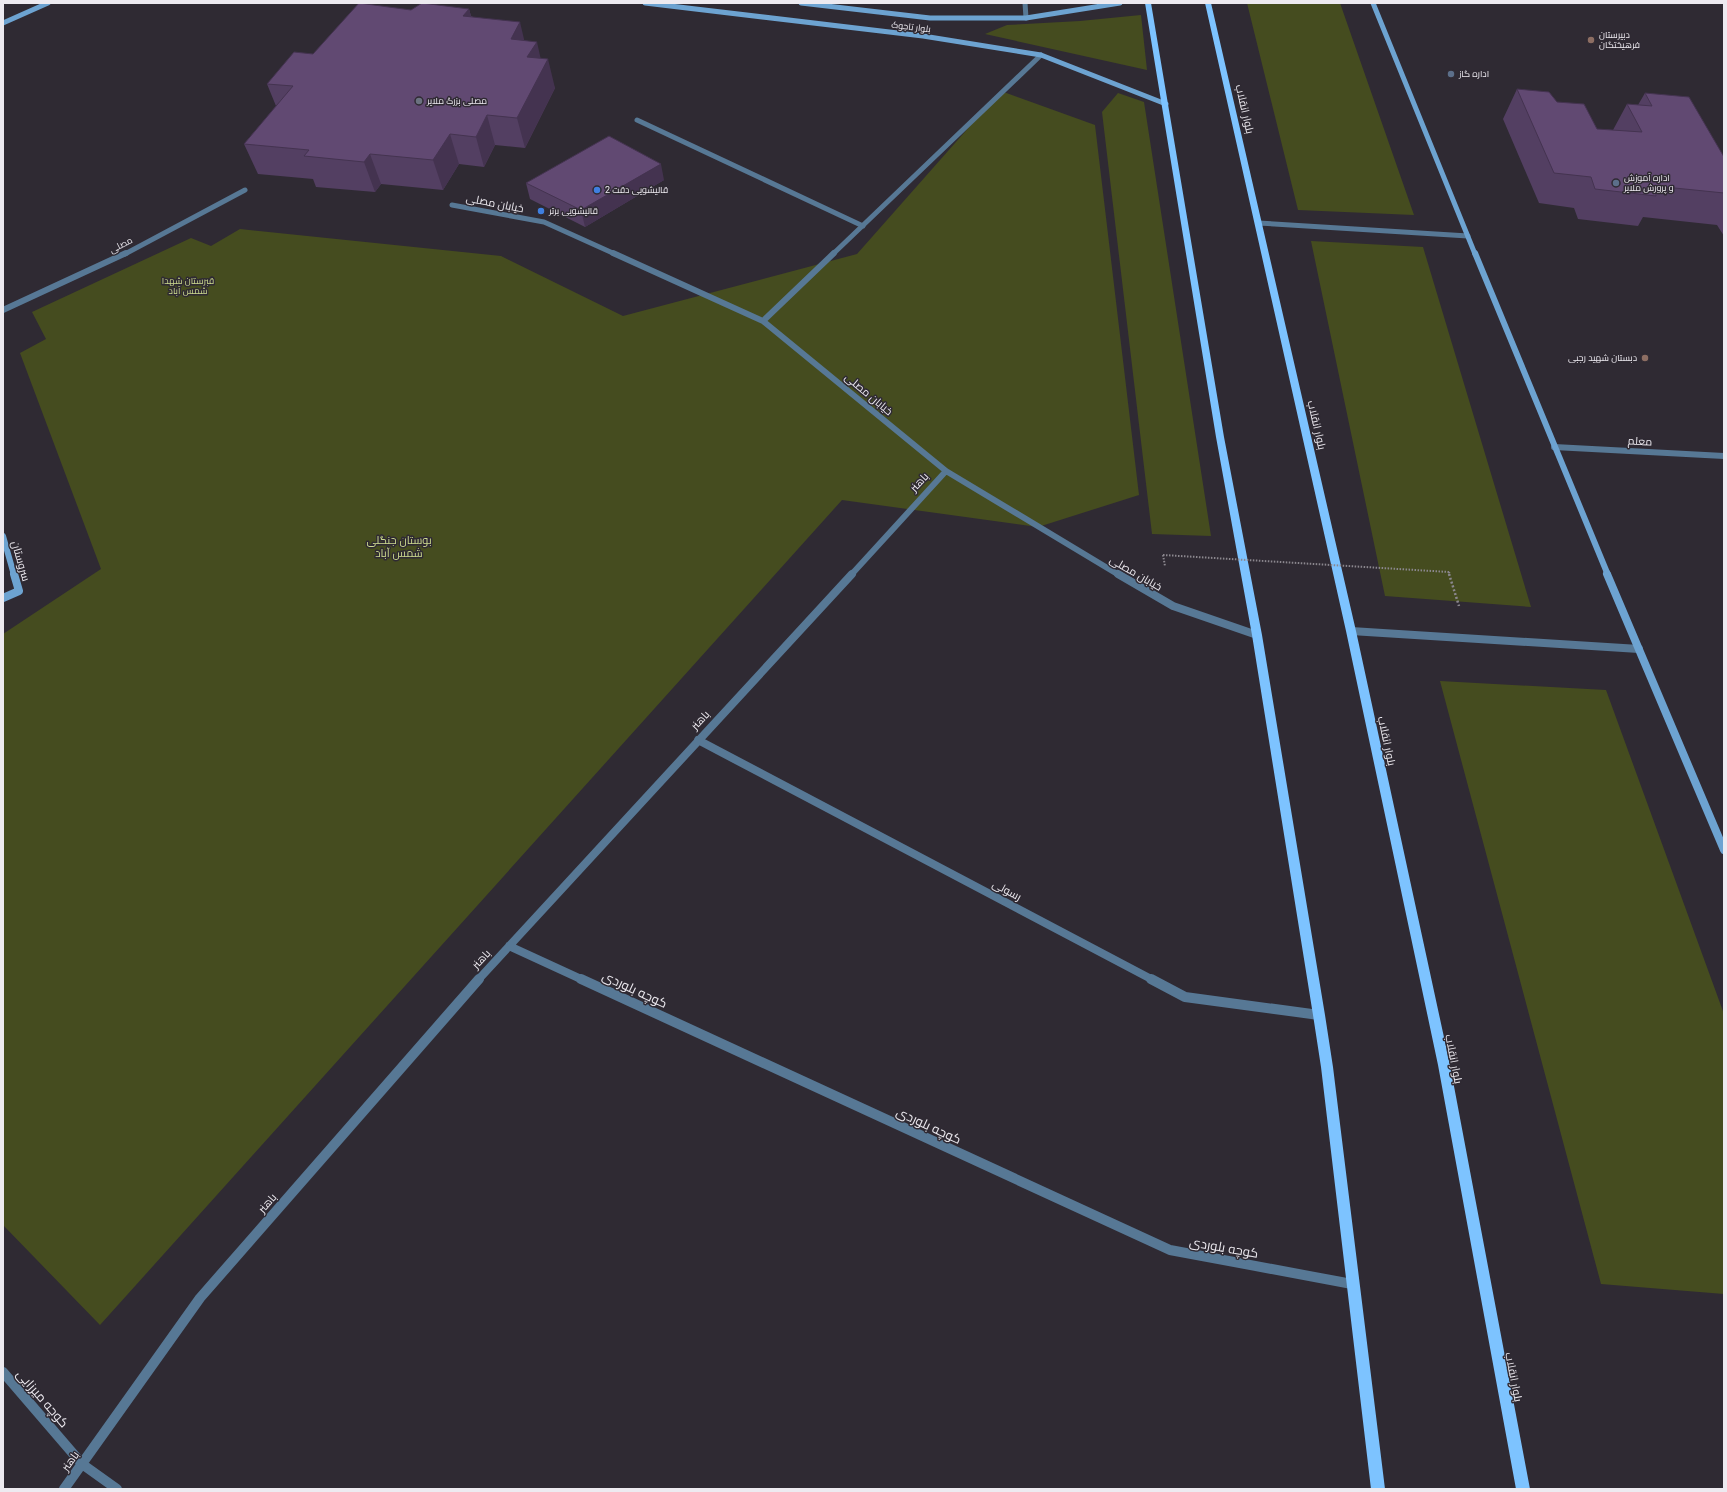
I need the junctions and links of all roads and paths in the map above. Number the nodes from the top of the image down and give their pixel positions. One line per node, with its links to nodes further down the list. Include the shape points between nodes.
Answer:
1 (48, 3): 10 (street)
2 (645, 3): 11 (street, بلوار تاجوک, via 923,36)
3 (801, 3): 9 (street, via 930,18)
4 (1026, 3): 9 (street)
5 (1120, 3): 9 (street)
6 (1148, 3): 12 (main road)
7 (1208, 3): 16 (main road, بلوار انقلاب)
8 (1373, 3): 18 (street)
9 (1026, 18)
10 (3, 23)
11 (1040, 56): 12 (street, بلوار تاجوک); 17 (street)
12 (1166, 104): 29 (main road, via 1220,437)
13 (637, 120): 17 (street)
14 (245, 190): 19 (street, مصلی, via 121,256)
15 (452, 205): 20 (street, خیابان مصلی, via 544,222)
16 (1258, 223): 18 (street); 28 (main road, بلوار انقلاب)
17 (863, 226): 20 (street)
18 (1468, 236): 21 (street)
19 (3, 310)
20 (763, 321): 23 (street, خیابان مصلی)
21 (1554, 447): 22 (street, معلم); 30 (street)
22 (1724, 456)
23 (946, 471): 29 (street, خیابان مصلی, via 1173,606); 31 (street, باهنر)
24 (3, 536): 27 (street, سروستان, via 19,592)
25 (1163, 555): 26 (path, bridge)
26 (1449, 572)
27 (3, 598)
28 (1351, 632): 30 (street); 41 (main road, بلوار انقلاب, via 1444,1065)
29 (1257, 634): 34 (main road)
30 (1639, 649): 32 (street)
31 (698, 740): 33 (street, باهنر); 34 (street, رسولی, via 1186,997)
32 (1724, 850)
33 (509, 946): 35 (street, کوچه بلوردی, via 1170,1250); 37 (street, باهنر, via 200,1298)
34 (1319, 1015): 35 (main road)
35 (1352, 1284): 40 (main road)
36 (3, 1372): 37 (street, کوچه میرزایی)
37 (82, 1464): 38 (street, باهنر); 39 (street, کوچه میرزایی)
38 (64, 1489)
39 (116, 1489)
40 (1378, 1489)
41 (1523, 1489)

